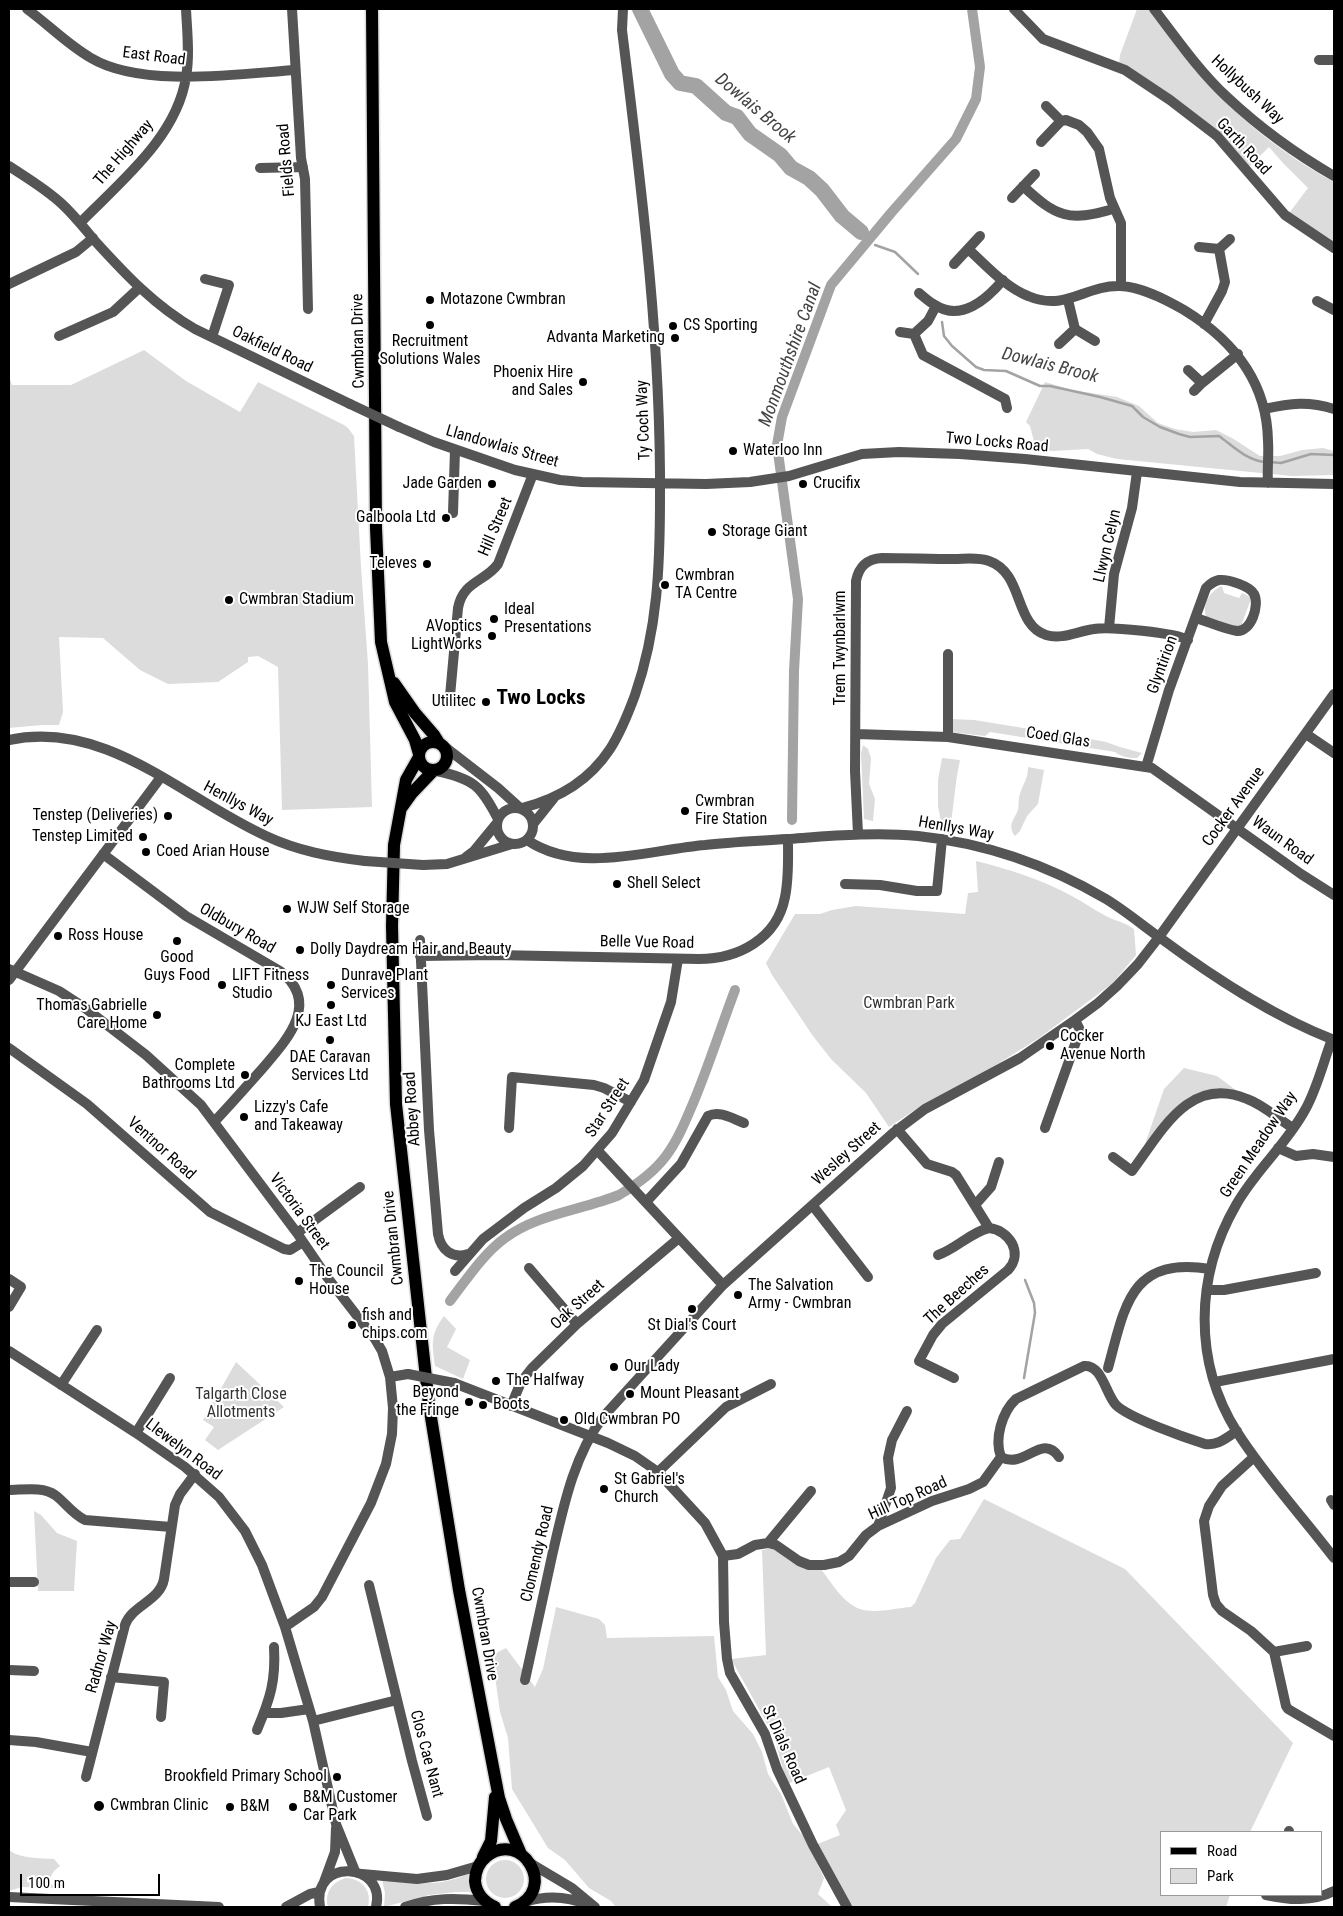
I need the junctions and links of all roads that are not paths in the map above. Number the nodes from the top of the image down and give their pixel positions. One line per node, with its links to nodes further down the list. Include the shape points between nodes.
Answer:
1 (27, 9): 11 (street, East Road, via 92,59 127,71)
2 (186, 9): 11 (street, The Highway)
3 (292, 9): 10 (street, Fields Road)
4 (372, 9): 70 (main road, Cwmbran Drive, via 376,528 382,642)
5 (623, 9): 63 (street, Ty Coch Way, via 622,30 642,188 653,314)
6 (1014, 9): 28 (street, Garth Road, via 1043,39 1125,70 1170,100 1217,136 1285,216)
7 (1154, 9): 19 (street, Hollybush Way, via 1190,57 1226,96 1264,130)
8 (1319, 60): 9 (street)
9 (1334, 60)
10 (295, 70): 11 (street, East Road); 16 (street, Fields Road)
11 (186, 77): 23 (street, The Highway, via 174,114 150,150)
12 (1046, 106): 13 (street)
13 (1061, 121): 14 (street); 22 (street, via 1079,125 1094,142 1102,159)
14 (1041, 142)
15 (9, 166): 23 (street, Oakfield Road, via 49,193)
16 (303, 167): 17 (street); 41 (street, Fields Road, via 306,179)
17 (260, 168)
18 (1035, 174): 20 (street)
19 (1334, 176)
20 (1023, 186): 21 (street); 22 (street, via 1042,204 1066,215 1080,217)
21 (1012, 198)
22 (1113, 209): 35 (street, via 1121,223)
23 (80, 223): 25 (street, Oakfield Road)
24 (980, 236): 29 (street)
25 (93, 238): 34 (street, via 76,252); 36 (street, Oakfield Road)
26 (1230, 239): 30 (street)
27 (1199, 246): 30 (street)
28 (1334, 248)
29 (968, 249): 31 (street); 33 (street)
30 (1219, 249): 43 (street, via 1225,282)
31 (954, 264)
32 (205, 279): 48 (street, via 229,285)
33 (1003, 280): 38 (street, via 1028,296); 40 (street, via 974,307 948,310)
34 (9, 284)
35 (1121, 286): 38 (street, via 1099,288); 43 (street, via 1156,296)
36 (139, 288): 47 (street, via 113,312); 48 (street, Oakfield Road, via 171,314)
37 (919, 292): 40 (street)
38 (1068, 300): 44 (street)
39 (1317, 300): 42 (street)
40 (936, 306): 46 (street, via 928,321)
41 (308, 308)
42 (1331, 311)
43 (1204, 324): 51 (street)
44 (1075, 329): 49 (street); 50 (street)
45 (900, 332): 46 (street)
46 (914, 334): 55 (street, via 923,355 1005,399)
47 (59, 336)
48 (212, 337): 58 (street, Oakfield Road, bridge)
49 (1095, 341)
50 (1059, 344)
51 (1238, 354): 53 (street); 56 (street, via 1251,373)
52 (1188, 370): 53 (street)
53 (1202, 382): 54 (street)
54 (1194, 391)
55 (1007, 408)
56 (1264, 409): 57 (street, via 1292,403); 62 (street)
57 (1334, 410)
58 (399, 427): 59 (street, Llandowlais Street)
59 (455, 450): 61 (street, Llandowlais Street); 65 (street)
60 (1137, 472): 62 (street, Two Locks Road); 63 (street, Two Locks Road, via 1025,459 899,452 862,454 773,479 725,484); 67 (street, Llwyn Celyn, via 1132,508 1114,574)
61 (533, 474): 63 (street, Llandowlais Street, via 582,482); 72 (street, Hill Street, via 498,564 462,595)
62 (1268, 483): 64 (street, Two Locks Road)
63 (660, 484): 83 (street, Ty Coch Way, via 658,592 638,688 623,726 609,750 583,779)
64 (1334, 484)
65 (453, 513)
66 (1196, 618): 66 (street, Glyntirion, via 1206,588 1218,580 1252,590 1256,596 1250,625 1245,629 1238,631); 68 (street, Glyntirion)
67 (1109, 628): 68 (street, Trem Twynbarlwm); 73 (street, Trem Twynbarlwm, via 1094,628 1058,637 1039,632 1031,626 1005,571 988,561 882,558 867,561 856,582)
68 (1188, 640): 80 (street, Glyntirion)
69 (948, 654): 75 (street)
70 (388, 672): 77 (main road, via 403,698); 79 (main road, Cwmbran Drive, via 395,702 415,740)
71 (1334, 694): 74 (street, Cocker Avenue)
72 (450, 696)
73 (856, 734): 75 (street, Coed Glas); 89 (street, Trem Twynbarlwm)
74 (1306, 734): 78 (street); 88 (street, Cocker Avenue)
75 (948, 736): 80 (street, Coed Glas)
76 (9, 740): 82 (street, Henllys Way, via 48,736 83,741 116,753)
77 (442, 745): 79 (main road, via 432,742 425,745); 81 (main road, via 448,754 447,761); 84 (street)
78 (1334, 753)
79 (419, 755): 81 (main road, via 423,767); 85 (main road, Cwmbran Drive, via 406,780)
80 (1146, 767): 88 (street, Coed Glas, via 1152,768)
81 (435, 771): 85 (main road); 86 (street, via 456,775 477,786 486,796)
82 (161, 777): 94 (street); 95 (street, Henllys Way, bridge, via 281,843 323,855 423,865 447,864)
83 (555, 798): 84 (street, Ty Coch Way); 87 (street, Ty Coch Way)
84 (520, 808): 86 (street, via 508,808); 87 (street, via 530,814)
85 (399, 811): 184 (main road, Cwmbran Drive, via 392,892 396,1104 429,1405)
86 (498, 821): 93 (street, via 499,834); 95 (street, via 474,851)
87 (534, 823): 92 (street)
88 (1237, 828): 97 (street, Waun Road); 98 (street, Cocker Avenue)
89 (858, 834): 90 (street, Henllys Way); 91 (street, Henllys Way)
90 (788, 839): 92 (street, Henllys Way, via 705,844 604,858 575,858); 101 (street, Belle Vue Road, via 785,896 778,916 762,938 747,949 723,958)
91 (942, 839): 96 (street, via 937,891); 98 (street, Henllys Way, via 995,851 1041,867 1106,900)
92 (527, 840): 93 (street)
93 (512, 844): 95 (street, Henllys Way)
94 (103, 854): 102 (street); 107 (street, Oldbury Road, via 186,916 280,971 296,991 299,1010 292,1033)
95 (463, 859)
96 (845, 884)
97 (1334, 895)
98 (1159, 938): 103 (street, Wesley Street, via 1117,986); 104 (street, Henllys Way, via 1255,1001)
99 (420, 940): 100 (street, Abbey Road)
100 (420, 956): 101 (street, Belle Vue Road); 125 (street, Abbey Road, via 428,1130 438,1234 447,1252 456,1256)
101 (678, 959): 106 (street, Star Street, via 668,1014 644,1080)
102 (11, 973): 107 (street, Victoria Street, via 68,996 125,1038 185,1089)
103 (1076, 1020): 110 (street, via 1080,1030); 112 (street, Wesley Street, via 1020,1058 926,1109)
104 (1333, 1040): 111 (street, Green Meadow Way, via 1305,1110)
105 (9, 1048): 123 (street, Ventnor Road, via 87,1104 215,1215 284,1249 290,1250)
106 (631, 1102): 109 (street, via 594,1085 512,1077); 114 (street, Star Street)
107 (215, 1121): 123 (street, Victoria Street)
108 (744, 1123): 119 (street, via 721,1114 708,1116 681,1164)
109 (509, 1128)
110 (1045, 1128)
111 (1293, 1128): 113 (street, Green Meadow Way); 115 (street, via 1250,1099 1222,1092 1206,1094 1194,1098 1172,1118 1132,1171)
112 (897, 1129): 120 (street, via 927,1164 956,1175); 121 (street, Wesley Street)
113 (1278, 1148): 116 (street, via 1296,1156); 128 (street, Green Meadow Way, via 1236,1206)
114 (598, 1151): 119 (street); 125 (street, Star Street, via 556,1188 524,1208)
115 (1113, 1157)
116 (1334, 1157)
117 (999, 1162): 120 (street, via 991,1187)
118 (360, 1188): 123 (street)
119 (646, 1202): 124 (street)
120 (975, 1205): 122 (street)
121 (813, 1206): 131 (street); 133 (street, Wesley Street)
122 (989, 1228): 126 (street); 143 (street, The Beeches, via 1009,1237 1014,1249 1014,1262 942,1324 919,1361)
123 (300, 1238): 141 (street, Victoria Street, via 375,1339)
124 (679, 1238): 133 (street); 136 (street, Oak Street)
125 (468, 1254): 129 (street, Star Street)
126 (938, 1255)
127 (528, 1268): 136 (street)
128 (1210, 1269): 134 (street, Green Meadow Way); 140 (street, via 1180,1266 1167,1269 1155,1273 1136,1288 1125,1307)
129 (455, 1271)
130 (1316, 1274): 134 (street)
131 (868, 1277)
132 (9, 1279): 135 (street, via 21,1287)
133 (723, 1285): 151 (street, Wesley Street, via 604,1417)
134 (1207, 1290): 144 (street, Green Meadow Way, via 1204,1328)
135 (9, 1307)
136 (577, 1324): 147 (street, Oak Street, via 527,1373)
137 (97, 1330): 146 (street)
138 (9, 1351): 146 (street, Llewelyn Road)
139 (1334, 1359): 144 (street)
140 (1108, 1368)
141 (390, 1377): 147 (street, bridge, via 408,1374 454,1383); 167 (street, Victoria Street, via 392,1434 377,1490 322,1597 309,1611)
142 (170, 1378): 150 (street)
143 (954, 1378)
144 (1215, 1382): 149 (street, Green Meadow Way)
145 (771, 1384): 155 (street, via 726,1407)
146 (61, 1385): 150 (street, Llewelyn Road)
147 (511, 1406): 151 (street)
148 (906, 1411): 159 (street, via 887,1461 891,1488)
149 (1237, 1431): 153 (street, via 1221,1442 1205,1444 1130,1414 1115,1404 1097,1372 1088,1366 1016,1399 1007,1409 999,1435); 154 (street, Green Meadow Way)
150 (136, 1433): 156 (street, Llewelyn Road)
151 (590, 1437): 155 (street, via 629,1453); 174 (street, Clomendy Road, via 560,1517)
152 (1059, 1456): 153 (street, via 1047,1448 1017,1460)
153 (1001, 1457): 159 (street, Hill Top Road, via 979,1485 932,1501)
154 (1254, 1457): 163 (street, Green Meadow Way); 170 (street, via 1222,1486 1204,1521 1212,1595 1216,1604 1260,1637)
155 (658, 1472): 162 (street, via 705,1523)
156 (195, 1474): 160 (street, Radnor Way, via 176,1501); 167 (street, Llewelyn Road, via 219,1497 245,1531 262,1565)
157 (9, 1490): 160 (street, via 48,1491 85,1520)
158 (811, 1491): 161 (street)
159 (878, 1526): 161 (street, Hill Top Road, via 849,1556 833,1564 803,1563)
160 (171, 1527): 173 (street, Radnor Way, via 162,1589 126,1621)
161 (768, 1543): 162 (street)
162 (723, 1556): 203 (street, St Dials Road, via 728,1666 765,1734 777,1769 813,1845)
163 (1334, 1558)
164 (9, 1582): 165 (street)
165 (34, 1582)
166 (369, 1585): 175 (street, Clos Cae Nant)
167 (285, 1627): 176 (street, Llewelyn Road)
168 (1307, 1646): 170 (street)
169 (274, 1647): 177 (street, via 275,1677)
170 (1274, 1652): 181 (street, via 1286,1706)
171 (9, 1670): 172 (street)
172 (34, 1671)
173 (111, 1677): 178 (street, via 164,1682); 183 (street, Radnor Way)
174 (525, 1680)
175 (397, 1700): 179 (street, Clos Cae Nant); 186 (street, Clos Cae Nant)
176 (310, 1709): 177 (street); 179 (street, Llewelyn Road)
177 (264, 1713): 180 (street)
178 (161, 1717)
179 (313, 1722): 187 (street, Llewelyn Road)
180 (257, 1730)
181 (1334, 1736)
182 (9, 1740): 183 (street)
183 (92, 1752): 185 (street, Radnor Way)
184 (494, 1776): 188 (main road, via 506,1819); 189 (main road, via 493,1830)
185 (86, 1777)
186 (427, 1816)
187 (336, 1824): 190 (street, Llewelyn Road); 191 (street, Llewelyn Road, via 335,1852)
188 (526, 1859): 189 (main road, via 504,1849 491,1853); 196 (main road, via 535,1880 532,1892); 202 (street)
189 (480, 1863): 190 (street, via 447,1875 417,1878); 195 (main road, via 476,1888)
190 (358, 1873): 191 (street, via 336,1873); 200 (street, Llewelyn Road, via 374,1886)
191 (321, 1889): 198 (street); 199 (street)
192 (1320, 1896): 194 (street, via 1303,1899)
193 (9, 1897): 197 (street)
194 (1286, 1897)
195 (489, 1905): 201 (street, via 449,1898)
196 (520, 1905): 202 (street, via 539,1897 554,1896)
197 (219, 1907)
198 (286, 1907)
199 (320, 1907)
200 (376, 1907)
201 (406, 1907)
202 (595, 1907)
203 (847, 1907)

